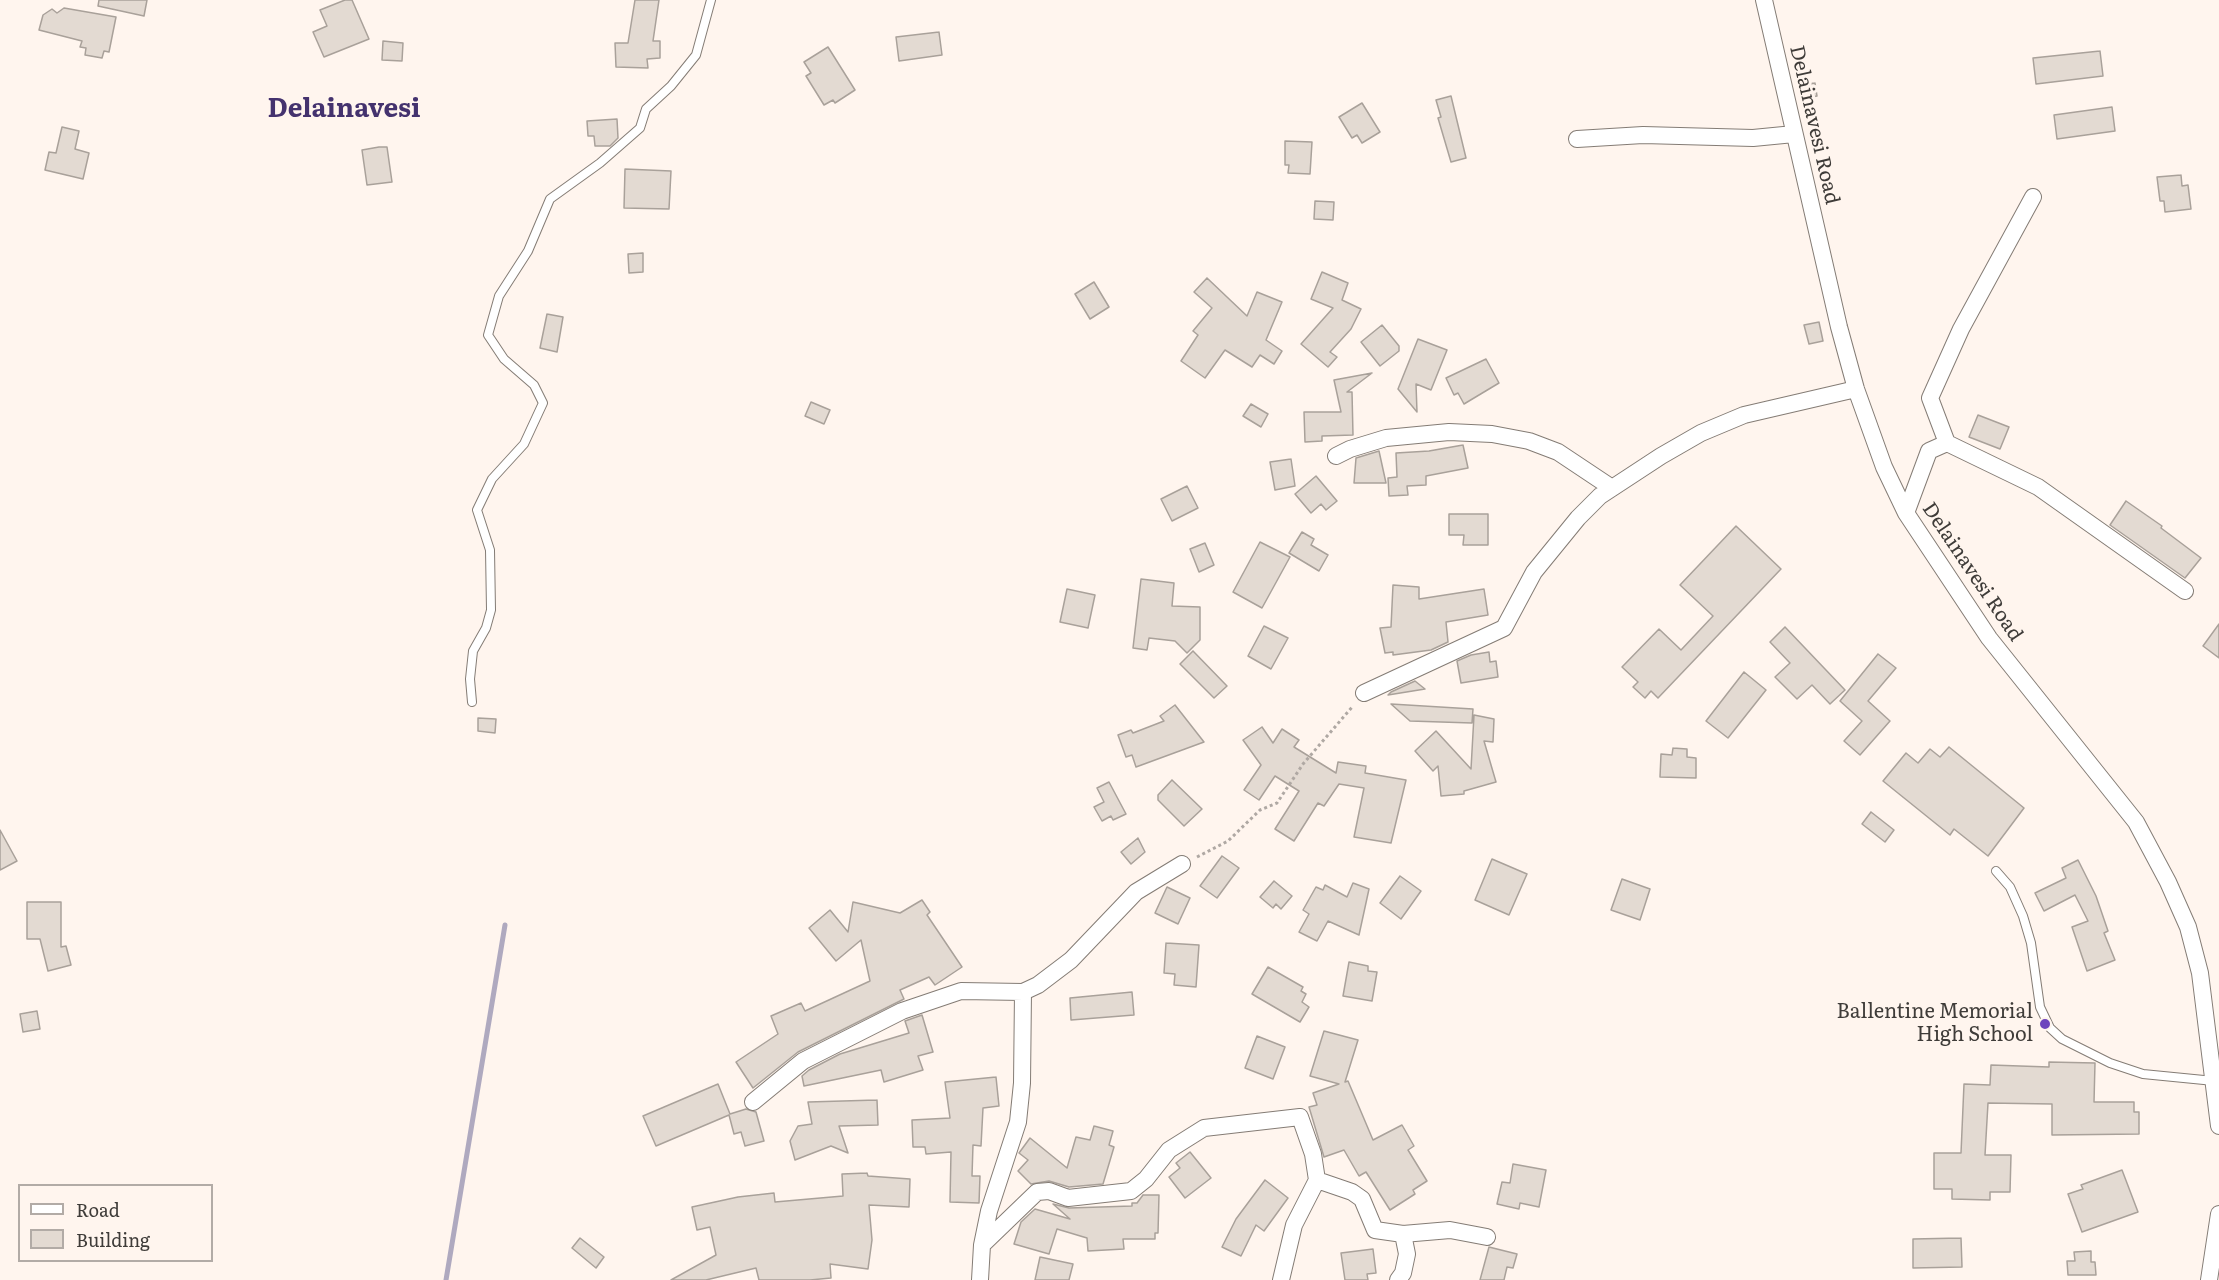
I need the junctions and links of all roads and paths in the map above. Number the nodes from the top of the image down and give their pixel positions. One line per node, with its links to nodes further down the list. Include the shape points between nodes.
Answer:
1 (711, 0): 13 (lane, via 696,55 672,86 646,109 640,128 550,199 528,251 499,296 488,335 504,358 534,386 543,403 524,444 492,479 477,510 490,550 491,610 473,651)
2 (1764, 0): 3 (street, Delainavesi Road)
3 (1794, 134): 4 (street); 6 (street, Delainavesi Road)
4 (1576, 140)
5 (2033, 197): 7 (street, via 1961,330 1930,398)
6 (1856, 389): 9 (street, via 1767,408 1722,423 1681,443); 10 (street, Delainavesi Road, via 1884,467)
7 (1947, 443): 10 (street, via 1929,451); 11 (street, via 2038,487)
8 (1336, 456): 9 (street, via 1386,438 1449,432 1492,434 1558,452)
9 (1612, 488): 12 (street, via 1578,518 1534,572 1504,628)
10 (1906, 513): 17 (street, Delainavesi Road, via 1989,638 2136,822 2188,927 2200,973)
11 (2185, 591)
12 (1364, 693): 14 (path, via 1303,764 1277,803 1260,810 1228,842)
13 (472, 702)
14 (1182, 864): 16 (street, via 1136,892 1071,960)
15 (1996, 871): 17 (lane, via 2010,887 2023,916 2040,1007 2050,1028 2062,1039 2110,1063 2143,1074)
16 (1023, 992): 18 (street, via 961,991 902,1011 803,1061); 24 (street, via 1018,1122 998,1176)
17 (2214, 1081): 19 (street, Delainavesi Road)
18 (753, 1102)
19 (2219, 1126)
20 (1317, 1180): 22 (street, via 1362,1199 1375,1230); 24 (street, via 1313,1154 1300,1118 1204,1128 1169,1150 1131,1191 1068,1198 1049,1191 1037,1192); 26 (street, via 1294,1226)
21 (2219, 1214): 28 (street)
22 (1404, 1234): 23 (street, via 1450,1230); 27 (street, via 1407,1254)
23 (1487, 1237)
24 (982, 1245): 25 (street)
25 (980, 1280)
26 (1281, 1280)
27 (1398, 1280)
28 (2209, 1280)

